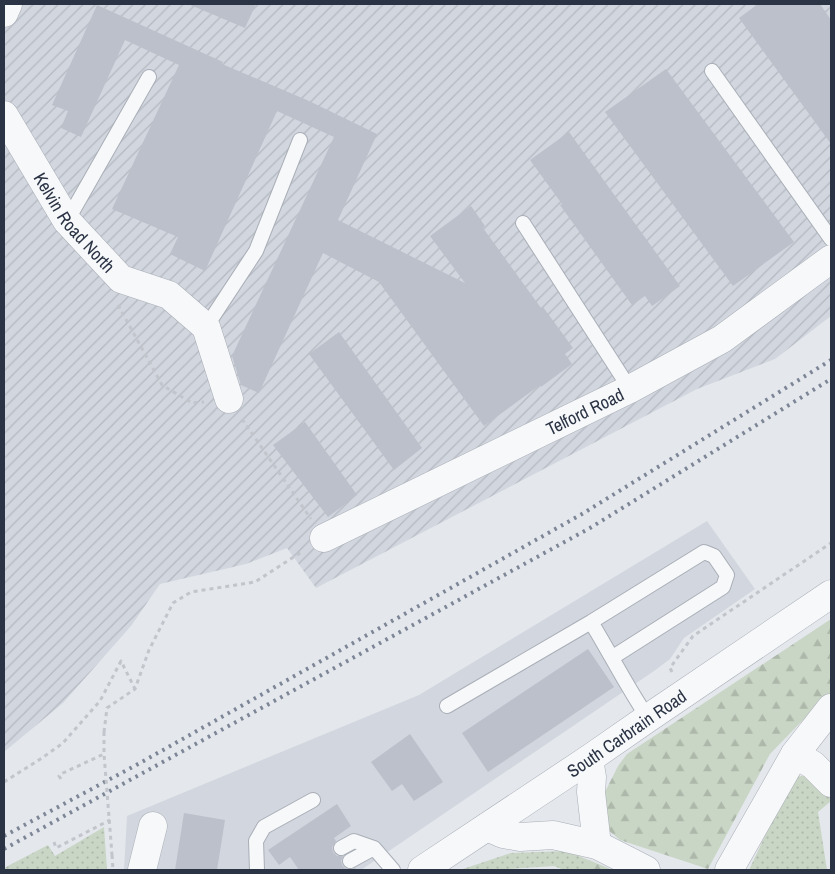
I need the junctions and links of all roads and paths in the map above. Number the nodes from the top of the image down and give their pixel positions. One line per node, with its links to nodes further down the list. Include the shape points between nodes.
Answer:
1 (8, 4): 2 (street)
2 (4, 13)
3 (712, 71): 9 (lane)
4 (149, 77): 7 (lane)
5 (4, 115): 7 (street, Kelvin Road North)
6 (300, 140): 12 (lane, via 256,251)
7 (67, 221): 11 (street, Kelvin Road North)
8 (523, 224): 13 (lane)
9 (831, 239)
10 (831, 259): 13 (street, Telford Road, via 722,338)
11 (121, 279): 12 (street, Kelvin Road North, via 169,295); 14 (path, via 113,297 162,385 192,403)
12 (206, 327): 14 (street)
13 (630, 389): 15 (street, Telford Road)
14 (229, 399): 15 (path)
15 (324, 538): 21 (path, via 255,582 191,592 173,604 149,650)
16 (831, 543): 20 (path, via 693,636 670,668)
17 (831, 594): 24 (street, South Carbrain Road)
18 (591, 622): 19 (lane); 19 (lane, via 704,552 714,556 727,575 723,587); 22 (lane)
19 (613, 658): 24 (lane)
20 (673, 675)
21 (135, 689): 25 (path, bridge, via 107,708); 29 (path, via 121,661 100,701 63,742)
22 (447, 706)
23 (831, 708): 26 (street)
24 (648, 718): 27 (street, South Carbrain Road)
25 (104, 754): 28 (path, via 63,773 59,776); 32 (path, bridge)
26 (795, 754): 30 (street, via 813,765); 46 (street)
27 (589, 759): 34 (street, South Carbrain Road); 36 (street)
28 (61, 779)
29 (4, 782)
30 (831, 783)
31 (313, 800): 42 (lane, via 264,827 256,841)
32 (110, 820): 35 (path, via 56,848); 40 (path, bridge)
33 (153, 826): 41 (street)
34 (487, 826): 36 (street, via 502,834 520,837 553,835); 44 (street, South Carbrain Road)
35 (54, 842)
36 (597, 845): 45 (street)
37 (341, 848): 38 (lane, via 354,841)
38 (374, 848): 39 (lane); 43 (lane)
39 (350, 861)
40 (113, 870)
41 (142, 870)
42 (257, 870)
43 (393, 870)
44 (422, 870)
45 (646, 870)
46 (729, 870)

